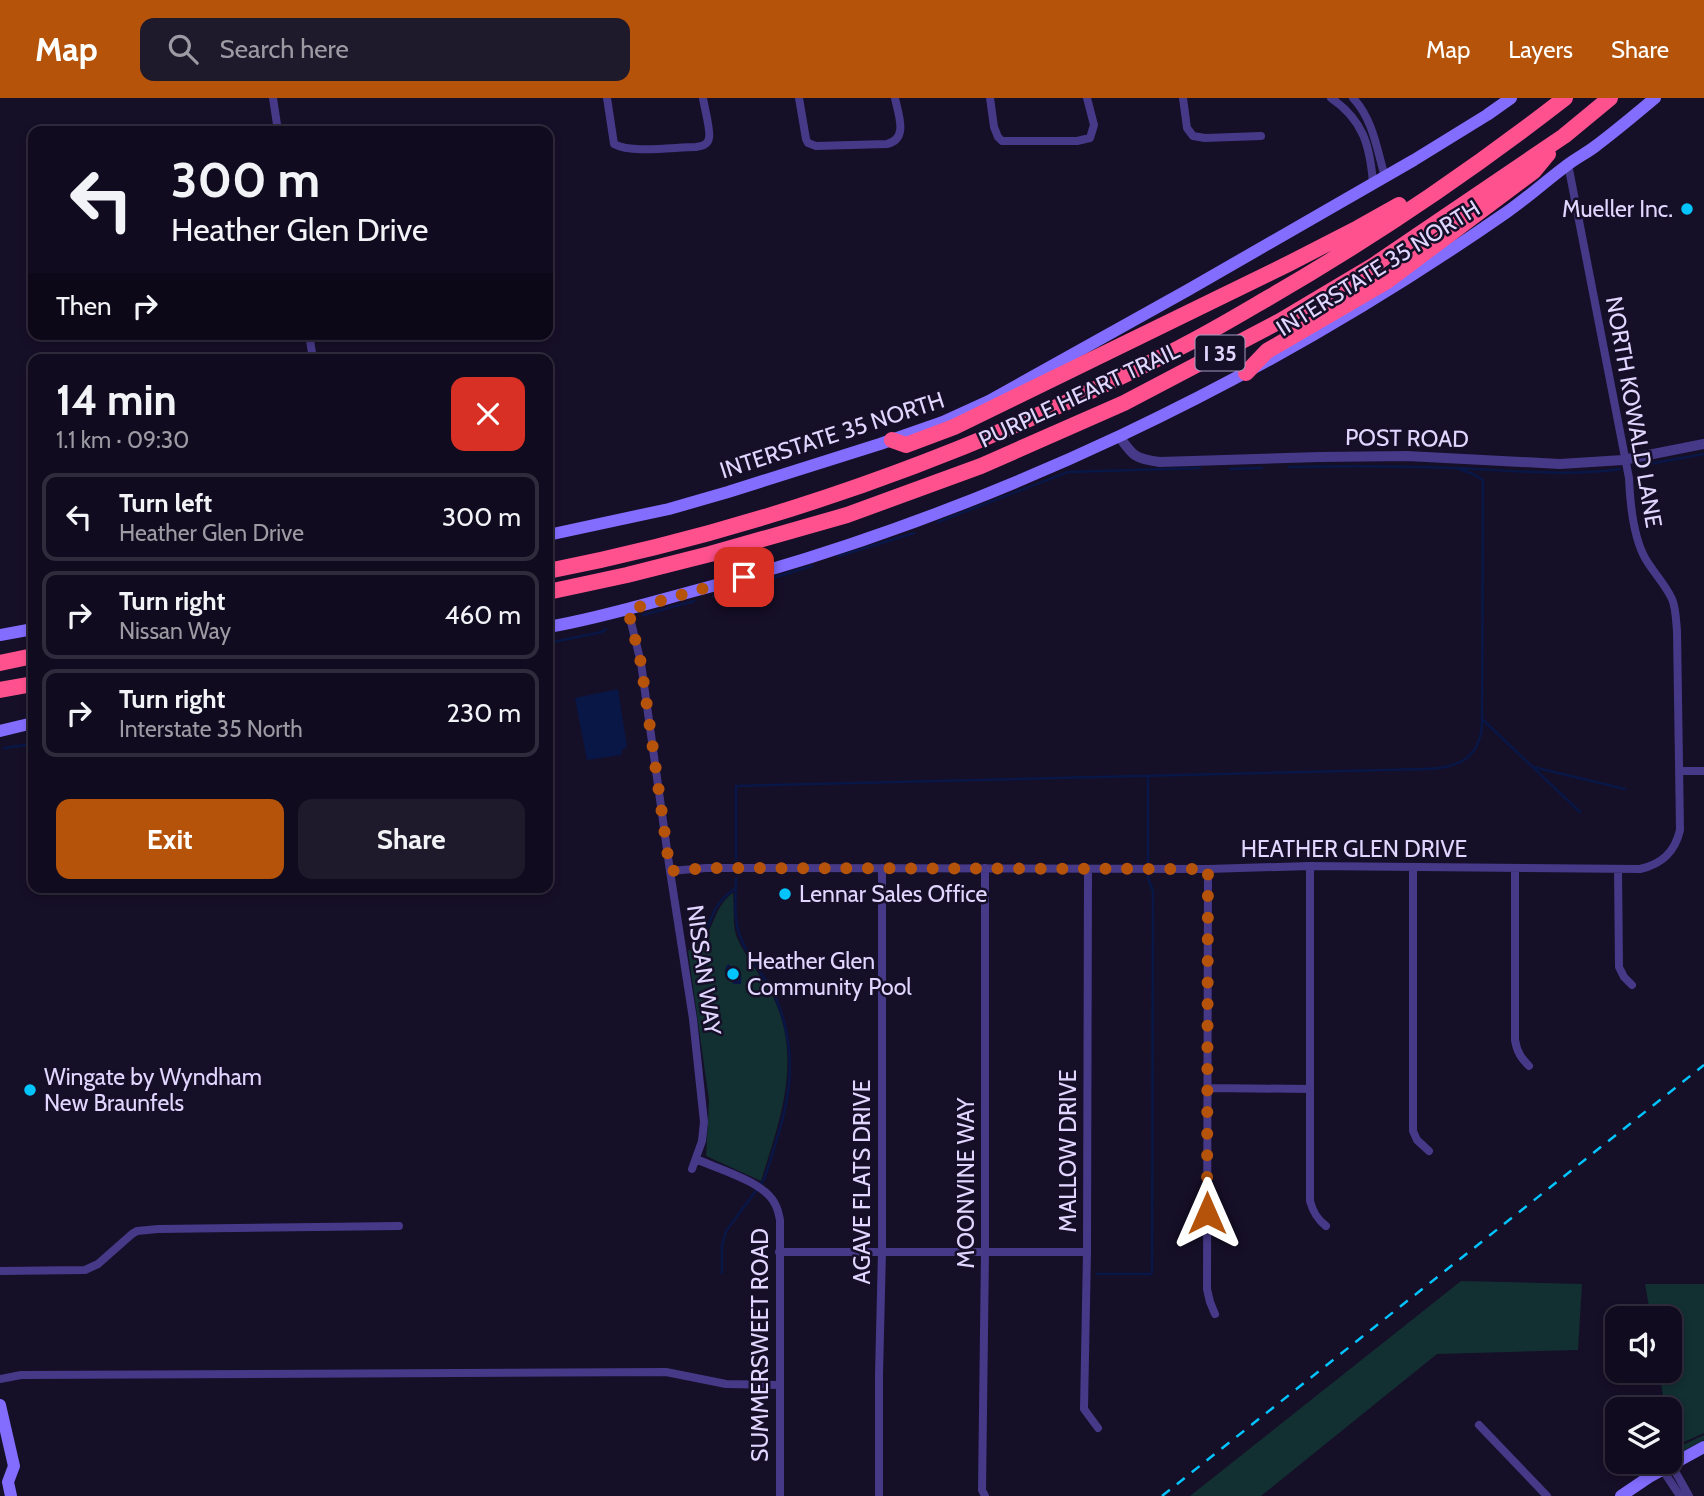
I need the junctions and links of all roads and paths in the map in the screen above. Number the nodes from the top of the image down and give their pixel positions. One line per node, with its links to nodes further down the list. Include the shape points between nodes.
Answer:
1 (273, 98): 16 (street)
2 (607, 98): 3 (street, via 614,144 626,149 701,147 709,136)
3 (703, 98)
4 (799, 98): 5 (street, via 806,139 816,146 887,144 898,139)
5 (895, 98)
6 (990, 98): 7 (street, via 998,137 1016,142 1090,138 1094,125)
7 (1087, 98)
8 (1183, 98): 17 (street, via 1192,136)
9 (1331, 98): 20 (street, via 1360,126)
10 (1353, 98): 20 (street, via 1370,124)
11 (1511, 98): 20 (main road, INTERSTATE 35 NORTH)
12 (1554, 98): 23 (highway, via 1478,155 1359,228 954,427 906,445)
13 (1565, 98): 27 (highway, PURPLE HEART TRAIL / I 35, via 1472,168 1302,279 1180,348 1075,399 900,472 814,502)
14 (1610, 98): 18 (highway, PURPLE HEART TRAIL / I 35)
15 (1655, 98): 19 (main road, INTERSTATE 35 NORTH)
16 (277, 126)
17 (1261, 136)
18 (1564, 136): 21 (highway, via 1534,171 1438,243 1387,281 1267,351); 28 (highway, PURPLE HEART TRAIL / I 35, via 1374,265 1303,307 1159,386 1033,444 847,515)
19 (1568, 164): 21 (main road, INTERSTATE 35 NORTH, via 1426,267); 25 (street, NORTH KOWALD LANE)
20 (1379, 180): 23 (main road, INTERSTATE 35 NORTH, via 989,401)
21 (1246, 373): 22 (main road, INTERSTATE 35 NORTH)
22 (1119, 436): 25 (street, POST ROAD, via 1130,453 1160,462 1407,456 1560,464); 29 (main road, INTERSTATE 35 NORTH, via 909,523 787,565)
23 (892, 440): 26 (main road, INTERSTATE 35 NORTH, via 669,509)
24 (1704, 444): 25 (street, POST ROAD)
25 (1625, 459): 41 (street, NORTH KOWALD LANE, via 1639,544 1673,601)
26 (553, 534)
27 (553, 570)
28 (553, 591)
29 (628, 610): 30 (main road, INTERSTATE 35 NORTH); 52 (street, NISSAN WAY, via 641,663)
30 (553, 627)
31 (28, 630): 32 (main road)
32 (0, 635)
33 (28, 657): 34 (highway)
34 (0, 663)
35 (28, 665): 36 (highway)
36 (0, 670)
37 (28, 687): 38 (highway)
38 (0, 691)
39 (28, 724): 40 (main road)
40 (0, 731)
41 (1679, 771): 42 (street); 43 (street, NORTH KOWALD LANE, via 1678,840)
42 (1704, 771)
43 (1659, 862): 51 (street, HEATHER GLEN DRIVE, via 1640,869)
44 (1310, 866): 45 (street, HEATHER GLEN DRIVE); 50 (street, HEATHER GLEN DRIVE); 56 (street)
45 (1413, 867): 48 (street, HEATHER GLEN DRIVE); 57 (street, via 1413,1131)
46 (882, 868): 47 (street, HEATHER GLEN DRIVE); 52 (street, HEATHER GLEN DRIVE); 62 (street, AGAVE FLATS DRIVE)
47 (985, 868): 49 (street, HEATHER GLEN DRIVE); 64 (street, MOONVINE WAY)
48 (1515, 868): 51 (street, HEATHER GLEN DRIVE); 54 (street, via 1515,1040 1521,1059)
49 (1088, 869): 50 (street, HEATHER GLEN DRIVE); 65 (street, MALLOW DRIVE)
50 (1208, 869): 55 (street)
51 (1618, 869): 53 (street, via 1619,967)
52 (670, 871): 58 (street, NISSAN WAY, via 704,1122)
53 (1632, 985)
54 (1529, 1066)
55 (1208, 1088): 56 (street); 67 (street, via 1207,1289)
56 (1310, 1089): 61 (street, via 1310,1201)
57 (1429, 1151)
58 (696, 1160): 59 (street, NISSAN WAY); 63 (street, SUMMERSWEET ROAD, via 765,1190 780,1220)
59 (692, 1169)
60 (399, 1226): 66 (street, via 137,1231 91,1268)
61 (1326, 1226)
62 (882, 1251): 63 (street); 64 (street); 83 (street, AGAVE FLATS DRIVE)
63 (779, 1252): 69 (street, SUMMERSWEET ROAD)
64 (985, 1252): 65 (street); 84 (street, MOONVINE WAY)
65 (1087, 1252): 72 (street, MALLOW DRIVE, via 1084,1409)
66 (0, 1271)
67 (1215, 1314)
68 (0, 1378): 69 (street, via 666,1372 726,1384)
69 (780, 1385): 82 (street, SUMMERSWEET ROAD)
70 (0, 1405): 80 (main road, via 14,1466)
71 (1479, 1425): 85 (street)
72 (1098, 1428)
73 (1704, 1447): 74 (main road)
74 (1682, 1459)
75 (1648, 1474): 79 (street)
76 (1654, 1474): 79 (main road)
77 (1670, 1474): 87 (street)
78 (1672, 1474): 88 (street)
79 (1649, 1477): 86 (main road)
80 (4, 1478): 81 (main road)
81 (11, 1496)
82 (780, 1496)
83 (879, 1496)
84 (985, 1496)
85 (1547, 1496)
86 (1621, 1496)
87 (1680, 1496)
88 (1689, 1496)

